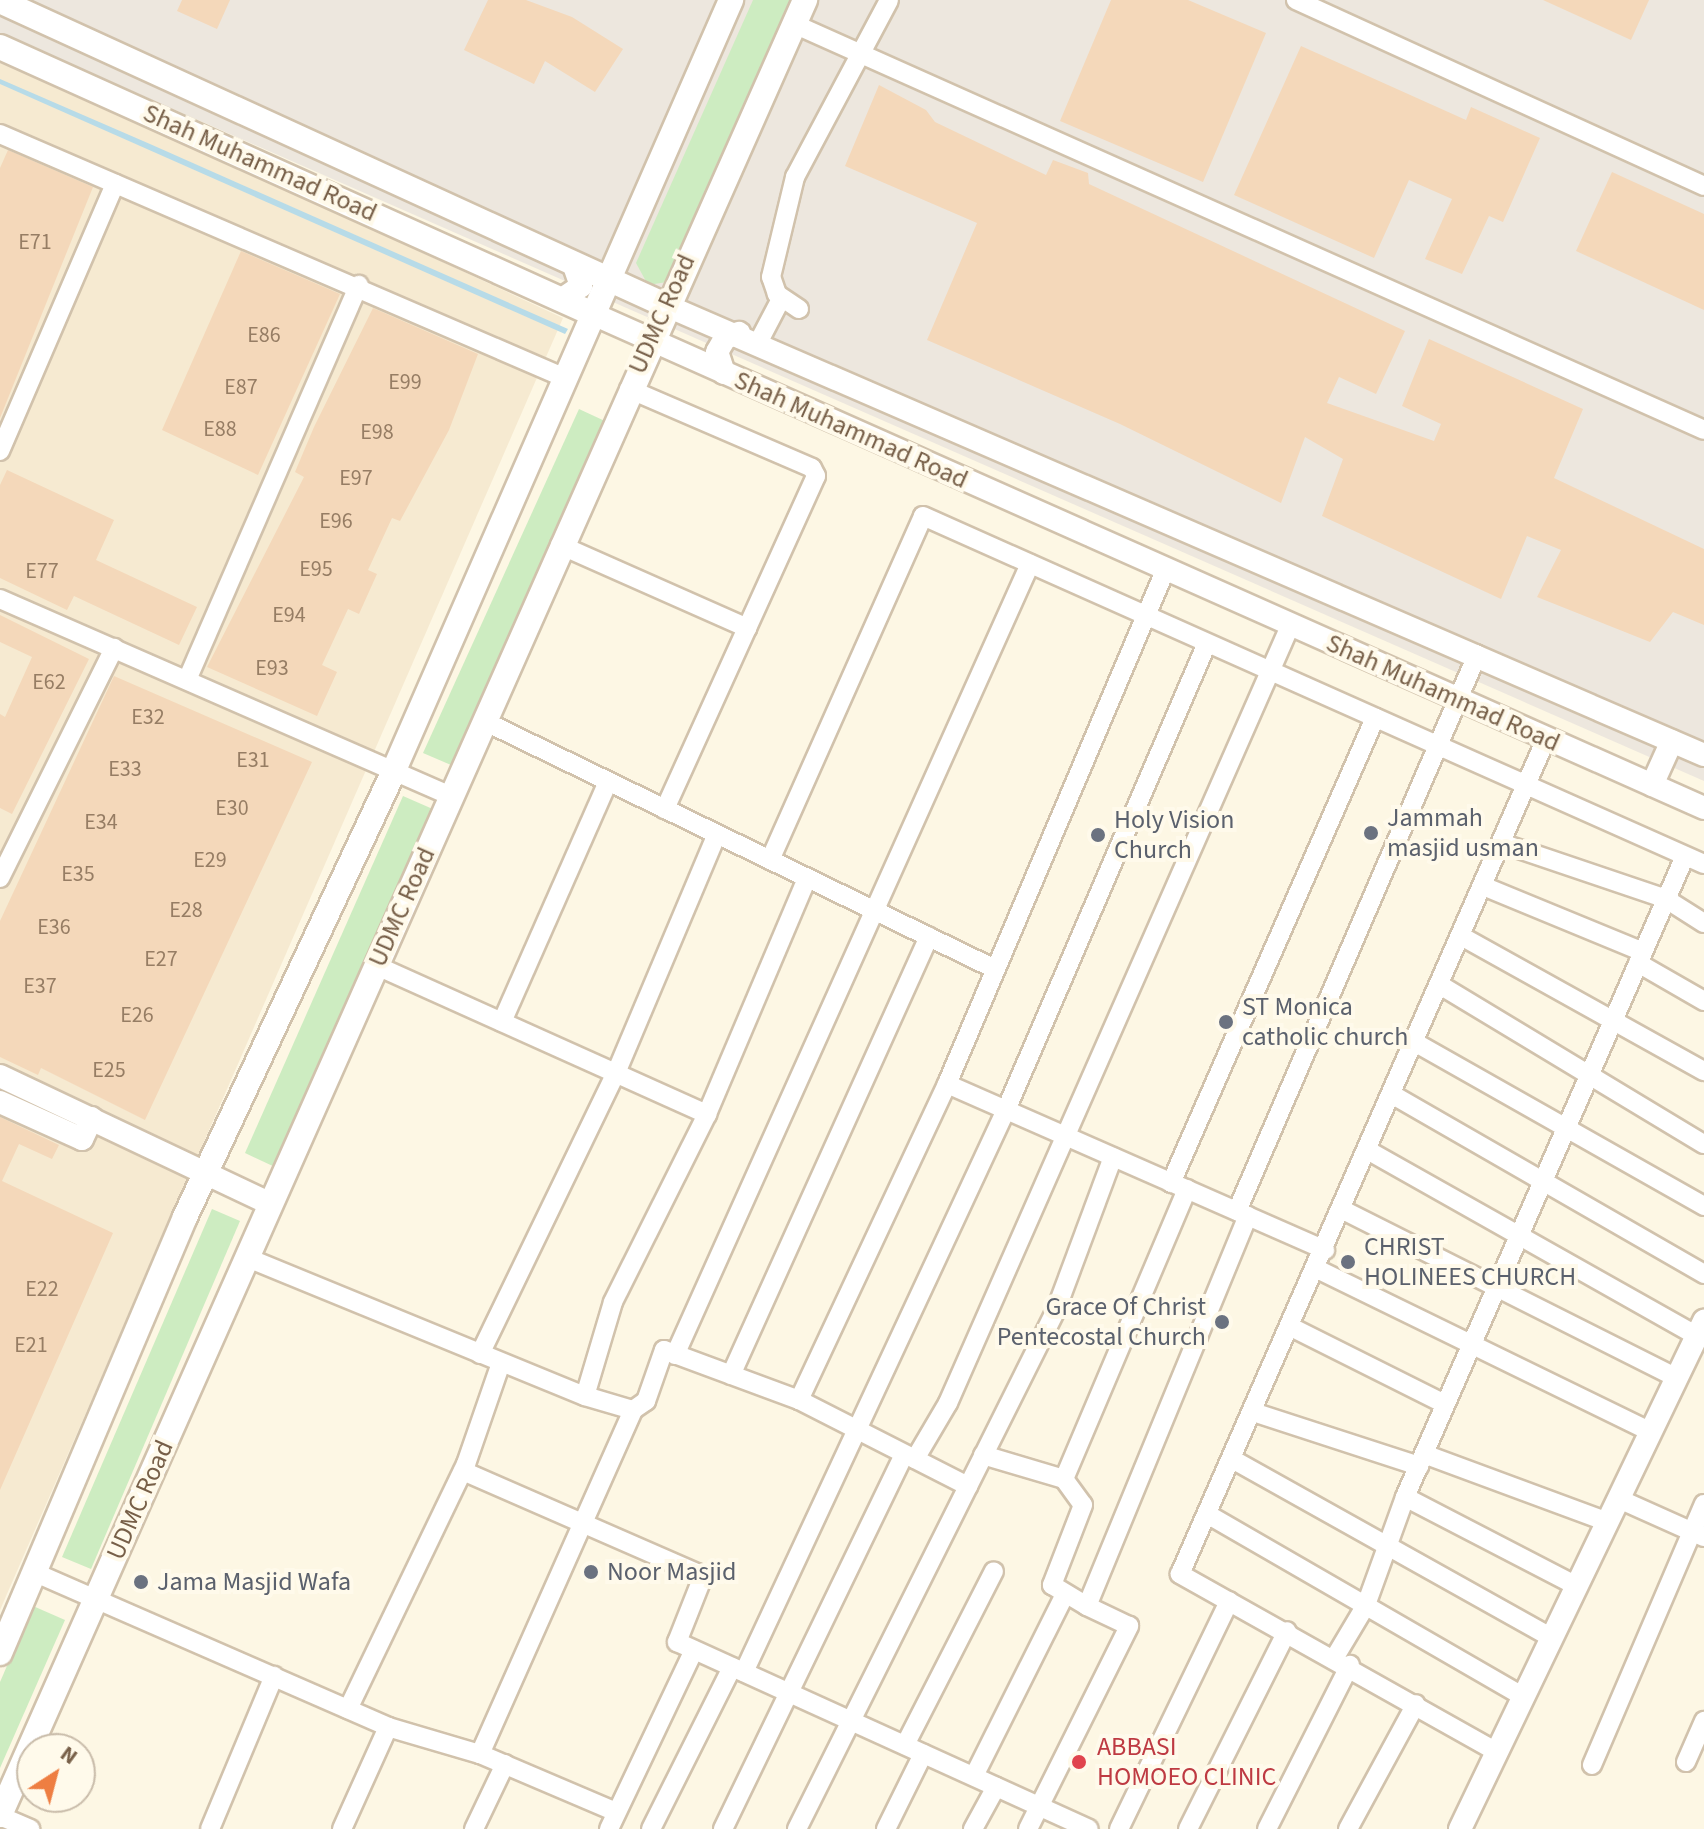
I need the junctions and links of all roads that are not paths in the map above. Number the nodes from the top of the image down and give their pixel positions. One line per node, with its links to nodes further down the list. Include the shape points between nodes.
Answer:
1 (731, 0): 13 (main road)
2 (805, 0): 6 (main road, UDMC Road)
3 (889, 0): 8 (street)
4 (1296, 0): 11 (street)
5 (0, 1): 12 (main road, Shah Muhammad Road)
6 (794, 24): 8 (street); 17 (main road, UDMC Road)
7 (0, 47): 15 (main road, Shah Muhammad Road)
8 (862, 55): 16 (street, via 795,177 772,261 772,287); 25 (street)
9 (0, 134): 10 (street)
10 (115, 184): 14 (street); 26 (street)
11 (1704, 186)
12 (573, 263): 13 (main road, Shah Muhammad Road); 15 (street, via 581,286)
13 (607, 281): 17 (main road, Shah Muhammad Road); 19 (main road)
14 (359, 285): 23 (street); 38 (street)
15 (562, 299): 19 (main road, Shah Muhammad Road)
16 (781, 299): 18 (street); 20 (street)
17 (665, 305): 20 (street, Shah Muhammad Road); 21 (main road, UDMC Road)
18 (799, 309)
19 (593, 314): 21 (street, Shah Muhammad Road); 23 (main road)
20 (749, 337): 22 (street, via 725,338 717,352); 36 (street, Shah Muhammad Road)
21 (650, 340): 22 (street, Shah Muhammad Road); 24 (main road, UDMC Road)
22 (724, 373): 29 (street, Shah Muhammad Road)
23 (563, 377): 46 (main road)
24 (629, 389): 27 (main road, UDMC Road); 33 (street, via 814,471)
25 (1704, 430)
26 (0, 451)
27 (560, 545): 33 (street); 41 (main road, UDMC Road)
28 (1030, 564): 31 (street); 57 (street, via 923,516); 63 (street)
29 (1165, 571): 31 (street); 32 (street, Shah Muhammad Road)
30 (0, 599): 35 (street)
31 (1144, 615): 34 (street); 69 (street)
32 (1290, 626): 37 (street); 39 (street, Shah Muhammad Road)
33 (747, 628): 52 (street)
34 (1207, 643): 37 (street); 82 (street)
35 (114, 648): 38 (street); 55 (street)
36 (1477, 655): 39 (street); 43 (street, Shah Muhammad Road)
37 (1271, 671): 40 (street); 86 (street)
38 (187, 680): 46 (street)
39 (1458, 700): 42 (street, Shah Muhammad Road); 44 (street)
40 (1375, 718): 44 (street); 92 (street)
41 (484, 721): 47 (street); 50 (main road, UDMC Road)
42 (1546, 739): 48 (street); 49 (street, Shah Muhammad Road)
43 (1672, 741): 45 (street, Shah Muhammad Road); 49 (street)
44 (1439, 746): 48 (street); 96 (street)
45 (1704, 755)
46 (394, 770): 50 (street); 90 (main road)
47 (608, 782): 52 (street); 73 (street)
48 (1526, 785): 54 (street); 56 (street)
49 (1652, 785): 51 (street, Shah Muhammad Road)
50 (451, 796): 68 (main road, UDMC Road)
51 (1704, 808)
52 (665, 809): 53 (street)
53 (717, 834): 57 (street); 76 (street)
54 (1501, 843): 61 (street); 62 (street)
55 (6, 849): 59 (street)
56 (1685, 856): 58 (street); 62 (street)
57 (770, 860): 60 (street)
58 (1704, 864)
59 (0, 878)
60 (807, 878): 63 (street); 83 (street)
61 (1483, 886): 65 (street); 67 (street)
62 (1666, 899): 64 (street); 67 (street)
63 (876, 911): 66 (street); 107 (street)
64 (1704, 923)
65 (1461, 936): 70 (street); 72 (street)
66 (929, 937): 69 (street); 109 (street)
67 (1641, 957): 71 (street); 72 (street)
68 (377, 966): 73 (street); 93 (main road, UDMC Road)
69 (993, 968): 79 (street)
70 (1440, 985): 74 (street); 77 (street)
71 (1704, 1001)
72 (1614, 1017): 75 (street); 77 (street)
73 (502, 1022): 76 (street)
74 (1416, 1043): 80 (street); 85 (street)
75 (1704, 1071)
76 (616, 1073): 83 (street); 106 (street)
77 (1591, 1075): 85 (street); 87 (street)
78 (0, 1076): 84 (street)
79 (947, 1084): 82 (street); 112 (street)
80 (1393, 1095): 88 (street); 91 (street)
81 (0, 1102): 84 (street, via 82,1139)
82 (1006, 1110): 86 (street); 116 (street)
83 (707, 1114): 111 (street, via 613,1302)
84 (92, 1118): 90 (street)
85 (1568, 1129): 91 (street); 94 (street)
86 (1067, 1137): 89 (street); 119 (street, via 948,1403)
87 (1704, 1144)
88 (1369, 1151): 95 (street); 97 (street)
89 (1113, 1157): 92 (street); 118 (street, via 1056,1310)
90 (205, 1172): 93 (street); 134 (main road)
91 (1544, 1182): 97 (street); 101 (street)
92 (1179, 1186): 96 (street); 123 (street)
93 (271, 1204): 99 (main road, UDMC Road)
94 (1704, 1206)
95 (1343, 1210): 98 (street); 102 (street)
96 (1243, 1214): 98 (street); 140 (street)
97 (1518, 1237): 102 (street); 104 (street)
98 (1325, 1250): 100 (street)
99 (248, 1258): 106 (street); 137 (main road, UDMC Road)
100 (1317, 1269): 103 (street); 105 (street)
101 (1704, 1274)
102 (1497, 1287): 105 (street); 110 (street)
103 (1291, 1327): 113 (street); 115 (street)
104 (1700, 1329): 110 (street)
105 (1471, 1344): 113 (street); 117 (street)
106 (480, 1354): 108 (street)
107 (675, 1355): 109 (street); 114 (street, via 664,1350 646,1401)
108 (501, 1363): 111 (street); 122 (street)
109 (731, 1375): 112 (street)
110 (1677, 1378): 117 (street)
111 (585, 1396): 114 (street)
112 (799, 1400): 116 (street)
113 (1445, 1404): 121 (street)
114 (633, 1410): 130 (street)
115 (1253, 1412): 120 (street); 121 (street)
116 (860, 1431): 119 (street); 146 (street)
117 (1651, 1432): 126 (street)
118 (983, 1455): 123 (street); 124 (street)
119 (910, 1456): 124 (street); 148 (street)
120 (1232, 1459): 128 (street); 132 (street)
121 (1421, 1460): 125 (street); 129 (street)
122 (463, 1471): 130 (street); 151 (street)
123 (1064, 1479): 136 (street, via 1083,1505 1052,1585)
124 (968, 1486): 152 (street)
125 (1405, 1497): 132 (street); 135 (street)
126 (1619, 1499): 129 (street); 131 (street)
127 (1704, 1504): 131 (street)
128 (1207, 1514): 138 (street, via 1180,1574); 139 (street)
129 (1608, 1522): 135 (street)
130 (580, 1523): 143 (street, via 697,1573 702,1579 676,1637); 157 (street)
131 (1698, 1534): 161 (street)
132 (1388, 1547): 139 (street); 142 (street)
133 (994, 1571): 155 (street)
134 (36, 1573): 137 (street); 144 (main road)
135 (1577, 1586): 142 (street)
136 (1064, 1596): 140 (street); 162 (street)
137 (96, 1599): 147 (street); 165 (main road, UDMC Road)
138 (1229, 1601): 141 (street); 179 (street)
139 (1366, 1605): 145 (street); 149 (street)
140 (1087, 1606): 164 (street, via 1129,1626)
141 (1287, 1631): 145 (street); 180 (street)
142 (1552, 1638): 149 (street)
143 (694, 1650): 146 (street); 166 (street)
144 (0, 1653)
145 (1343, 1661): 150 (street); 181 (street)
146 (738, 1670): 148 (street); 172 (street)
147 (274, 1676): 151 (street); 169 (street)
148 (790, 1693): 152 (street); 173 (street)
149 (1524, 1697): 156 (street)
150 (1416, 1704): 156 (street); 182 (street)
151 (348, 1709): 154 (street)
152 (851, 1721): 155 (street); 174 (street)
153 (1704, 1721): 159 (street)
154 (388, 1727): 157 (street); 170 (street)
155 (905, 1745): 158 (street)
156 (1497, 1752): 167 (street)
157 (480, 1754): 160 (street)
158 (923, 1754): 162 (street); 175 (street)
159 (1686, 1762)
160 (505, 1764): 166 (street); 171 (street)
161 (1592, 1765)
162 (974, 1776): 163 (street)
163 (996, 1787): 164 (street); 176 (street)
164 (1040, 1806): 177 (street); 178 (street)
165 (0, 1815): 168 (street)
166 (612, 1820)
167 (1464, 1828)
168 (30, 1829)
169 (210, 1829)
170 (342, 1829)
171 (474, 1829)
172 (651, 1829)
173 (723, 1829)
174 (797, 1829)
175 (886, 1829)
176 (973, 1829)
177 (1028, 1829)
178 (1089, 1829)
179 (1119, 1829)
180 (1188, 1829)
181 (1267, 1829)
182 (1348, 1829)

